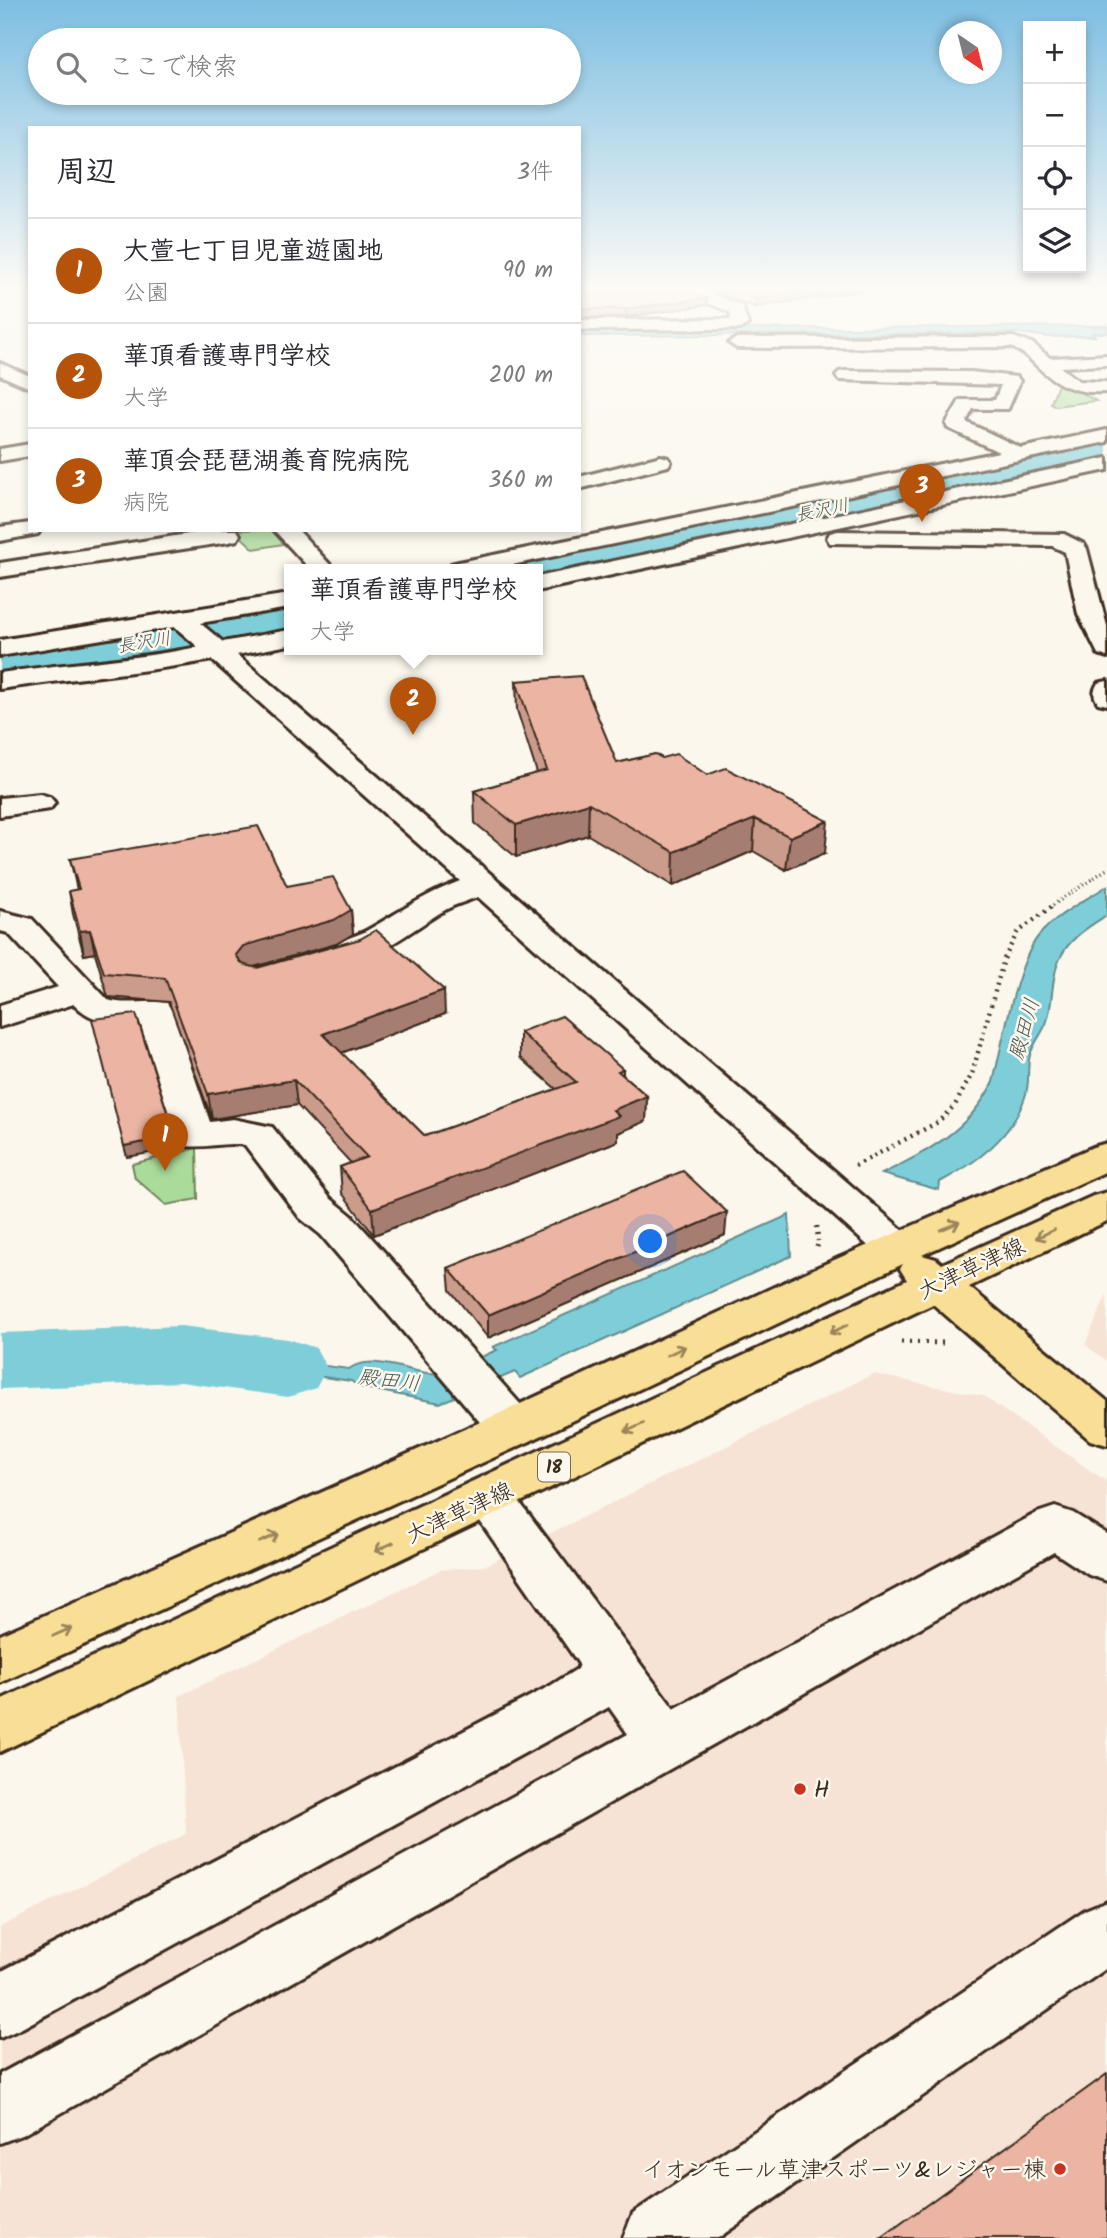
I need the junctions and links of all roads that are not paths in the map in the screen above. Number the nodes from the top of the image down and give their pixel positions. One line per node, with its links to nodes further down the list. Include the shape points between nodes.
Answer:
1 (1007, 393): 4 (street, via 1002,405 973,405 955,424)
2 (1107, 436): 4 (street)
3 (28, 450): 5 (street)
4 (1026, 454): 8 (street); 11 (street)
5 (0, 455)
6 (661, 462): 9 (street)
7 (1107, 464): 8 (street)
8 (1073, 470): 16 (street)
9 (581, 482)
10 (0, 512): 13 (street)
11 (743, 513): 16 (street); 17 (street)
12 (581, 522): 17 (street)
13 (14, 532)
14 (227, 532): 20 (street, via 229,535)
15 (287, 532): 18 (street)
16 (780, 532): 21 (street); 26 (street, via 824,538 1056,539 1076,549 1098,636)
17 (610, 538): 19 (street)
18 (318, 564)
19 (483, 564)
20 (0, 570)
21 (543, 583)
22 (284, 602): 23 (street)
23 (184, 623): 25 (street); 27 (street)
24 (284, 638): 27 (street)
25 (0, 648)
26 (1107, 649)
27 (214, 650): 28 (street); 33 (street)
28 (0, 681)
29 (1107, 689): 30 (street)
30 (1107, 697)
31 (40, 803): 32 (street)
32 (0, 807)
33 (483, 884): 35 (street, via 437,901 349,953); 40 (street)
34 (0, 921): 36 (street, via 20,926)
35 (310, 965)
36 (80, 991): 37 (street); 42 (street, via 96,1007 114,1013 154,1011 195,1136 233,1131 258,1136 315,1208 336,1225)
37 (0, 1016)
38 (1107, 1156): 40 (main road, one-way to 38)
39 (1107, 1205): 41 (main road, 大津草津線 / 18, one-way to 41)
40 (898, 1249): 41 (main road); 42 (main road, one-way to 40)
41 (937, 1283): 43 (main road); 44 (main road, 大津草津線 / 18, one-way to 44)
42 (500, 1413): 46 (main road, one-way to 42)
43 (1107, 1427)
44 (489, 1498): 47 (street); 48 (main road, 大津草津線 / 18, one-way to 48)
45 (1107, 1560): 49 (street, via 1055,1527)
46 (0, 1660)
47 (607, 1661): 49 (street); 51 (street, via 599,1684 569,1703)
48 (0, 1727)
49 (666, 1742): 52 (street)
50 (1107, 1931): 53 (street)
51 (0, 2006)
52 (0, 2110)
53 (658, 2238)

